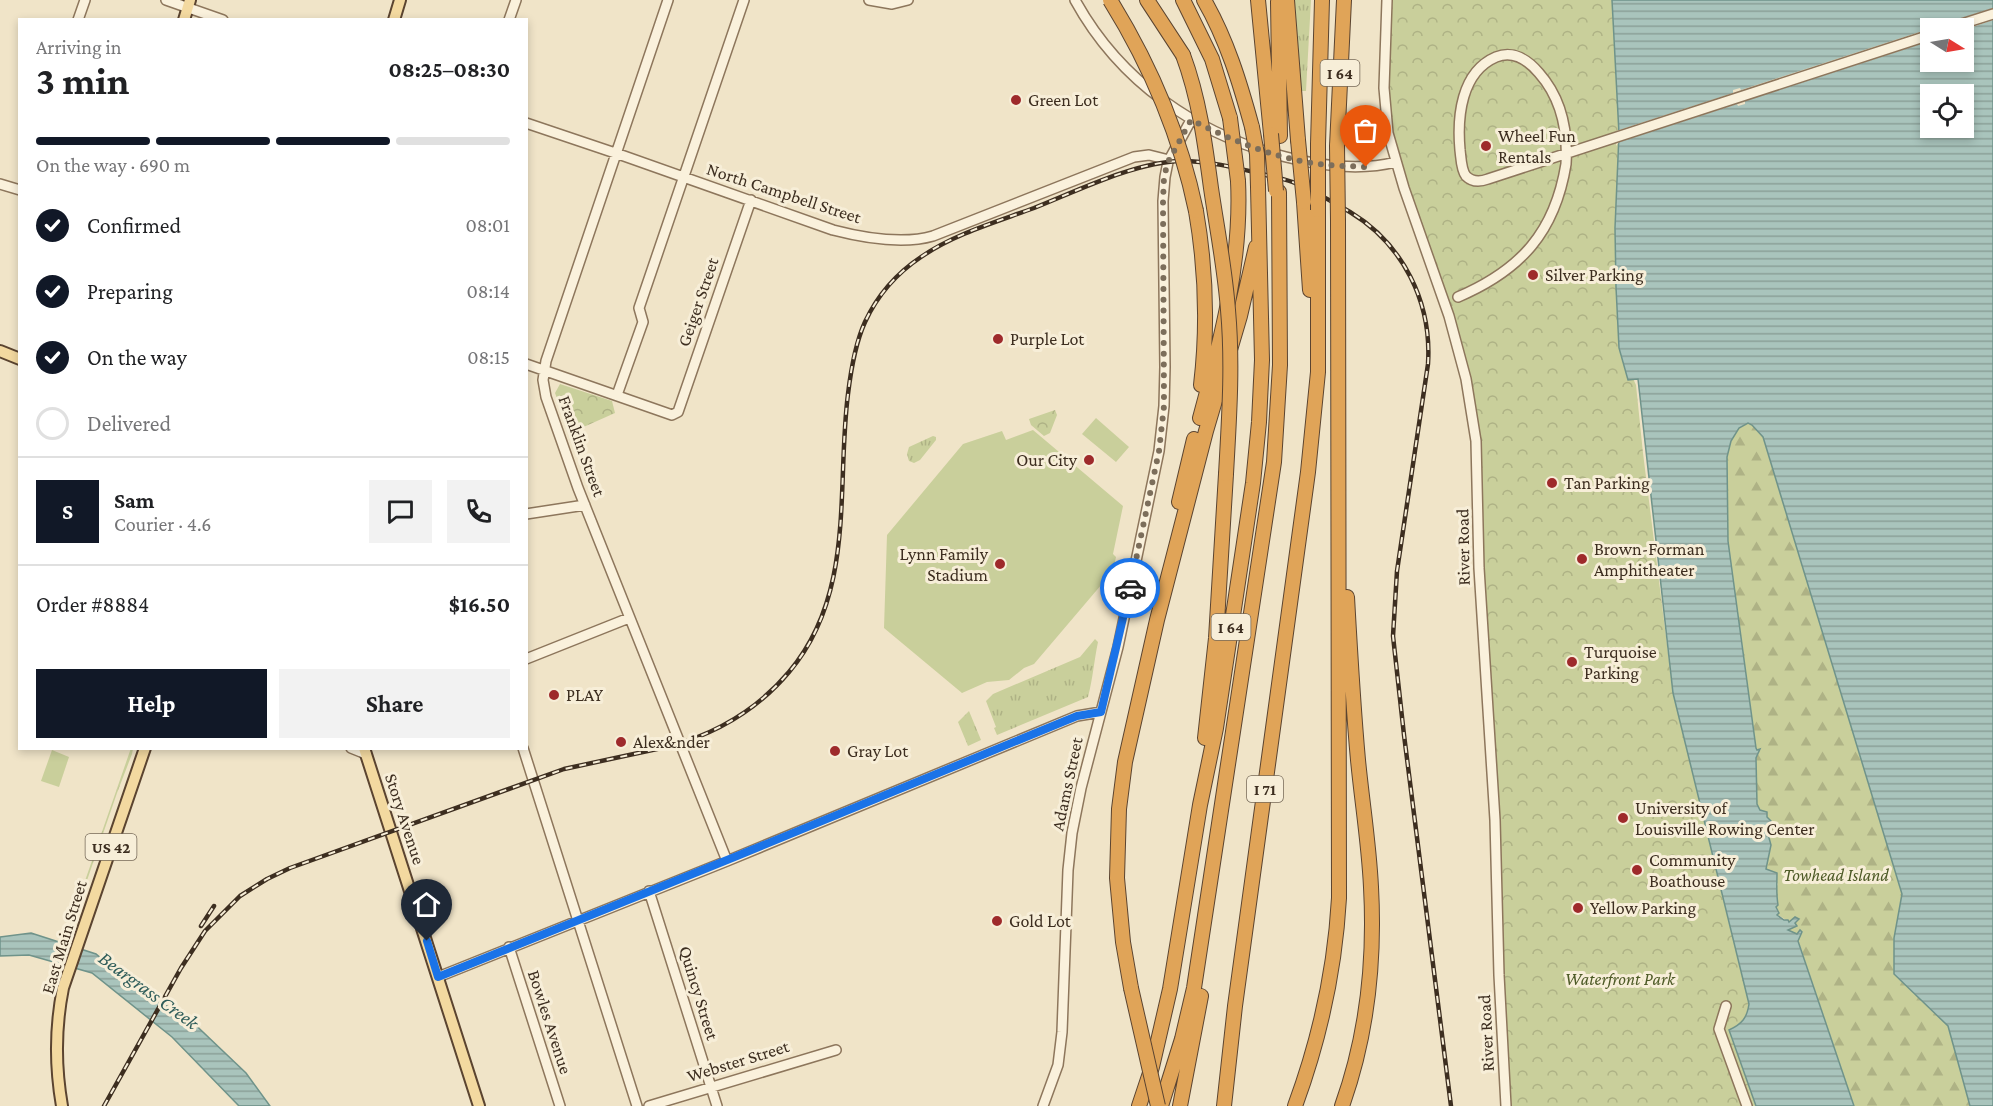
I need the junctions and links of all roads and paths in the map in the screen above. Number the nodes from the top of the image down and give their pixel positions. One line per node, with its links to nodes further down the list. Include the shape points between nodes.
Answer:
1 (85, 0): 23 (street)
2 (166, 0): 21 (street)
3 (400, 0): 25 (main road)
4 (516, 0): 26 (street)
5 (668, 0): 33 (street, Franklin Street)
6 (744, 0): 40 (street)
7 (869, 0): 8 (street)
8 (908, 0)
9 (1075, 0): 30 (street, via 1094,31 1126,69)
10 (1110, 0): 53 (highway, bridge, via 1168,111 1196,211 1204,264 1205,340)
11 (1147, 0): 29 (highway)
12 (1154, 0): 29 (highway)
13 (1183, 0): 53 (highway, bridge, via 1212,59 1230,118 1239,181 1233,273)
14 (1204, 0): 44 (highway, I 64, bridge, via 1220,28 1252,127)
15 (1258, 0): 32 (highway)
16 (1278, 0): 32 (highway)
17 (1287, 0): 52 (highway, bridge, via 1312,337)
18 (1322, 0): 52 (highway, bridge, via 1318,372)
19 (1344, 0): 50 (highway, I 64, bridge, via 1337,146)
20 (1387, 0): 39 (street, River Road, via 1384,88 1388,133)
21 (189, 4): 24 (street)
22 (1993, 14): 27 (street)
23 (79, 18)
24 (219, 18)
25 (395, 18)
26 (510, 18)
27 (1974, 20)
28 (1920, 37): 34 (street)
29 (1181, 52): 63 (highway, bridge, via 1199,111 1227,299 1230,374 1216,638)
30 (1191, 120): 38 (street, Adams Street); 39 (street, via 1264,152 1303,161 1339,166)
31 (528, 124): 33 (street, North Campbell Street)
32 (1275, 135): 64 (highway, bridge, via 1280,365 1276,438)
33 (616, 153): 40 (street, North Campbell Street); 49 (street, Franklin Street)
34 (1566, 153)
35 (1566, 153): 36 (street, via 1484,181 1471,180 1464,174 1460,153 1461,106 1473,76 1482,66 1500,56 1512,55 1527,61 1542,76 1560,110)
36 (1566, 153)
37 (1566, 153): 45 (street, via 1553,210 1534,243 1499,276)
38 (1169, 160): 43 (street, North Campbell Street, via 1149,155 1134,157 933,236 910,240 845,234); 59 (street, Adams Street, via 1163,187 1165,367 1159,451)
39 (1396, 162): 86 (street, River Road, via 1449,316 1466,379 1476,441)
40 (683, 177): 43 (street, North Campbell Street); 51 (street, via 639,308 643,322)
41 (0, 184): 42 (street)
42 (18, 189)
43 (751, 200): 51 (street, Geiger Street, via 681,406 672,415)
44 (1260, 231): 57 (highway); 63 (highway, I 64, via 1262,360 1257,452 1216,728)
45 (1458, 297)
46 (0, 351): 47 (main road)
47 (18, 358)
48 (528, 365): 49 (street)
49 (544, 370): 51 (street); 54 (street, Franklin Street, via 546,397)
50 (1339, 377): 84 (highway, I 64, via 1337,928 1322,1020); 85 (highway, via 1351,675 1372,909 1366,1010)
51 (617, 395)
52 (1308, 472): 83 (highway, I 71)
53 (1184, 476): 57 (highway)
54 (585, 505): 55 (street); 56 (street, Franklin Street)
55 (528, 514)
56 (629, 618): 58 (street); 65 (street, Franklin Street)
57 (1157, 620): 81 (highway, bridge, via 1128,743 1117,844 1123,942)
58 (528, 658)
59 (1101, 712): 65 (street, via 1077,716); 79 (street, Adams Street, via 1072,833 1062,1032 1058,1065)
60 (144, 750): 73 (main road, East Main Street / US 42, via 60,1004 56,1054)
61 (524, 750): 67 (street)
62 (365, 751): 69 (main road, Story Avenue)
63 (1200, 805): 80 (highway, I 64, via 1170,989)
64 (1216, 851): 81 (highway, via 1189,1012 1174,1069); 82 (highway, via 1214,918)
65 (726, 861): 66 (street)
66 (649, 891): 67 (street); 72 (street, Quincy Street)
67 (578, 919): 68 (street); 76 (street)
68 (509, 947): 69 (street); 75 (street, Bowles Avenue)
69 (438, 977): 74 (main road, Story Avenue)
70 (1726, 1006): 87 (street, via 1719,1029)
71 (836, 1050): 72 (street, Webster Street)
72 (711, 1086): 77 (street, Webster Street); 78 (street, Quincy Street)
73 (62, 1106)
74 (479, 1106)
75 (560, 1106)
76 (637, 1106)
77 (649, 1106)
78 (717, 1106)
79 (1043, 1106)
80 (1139, 1106)
81 (1159, 1106)
82 (1180, 1106)
83 (1224, 1106)
84 (1295, 1106)
85 (1342, 1106)
86 (1506, 1106)
87 (1747, 1106)

